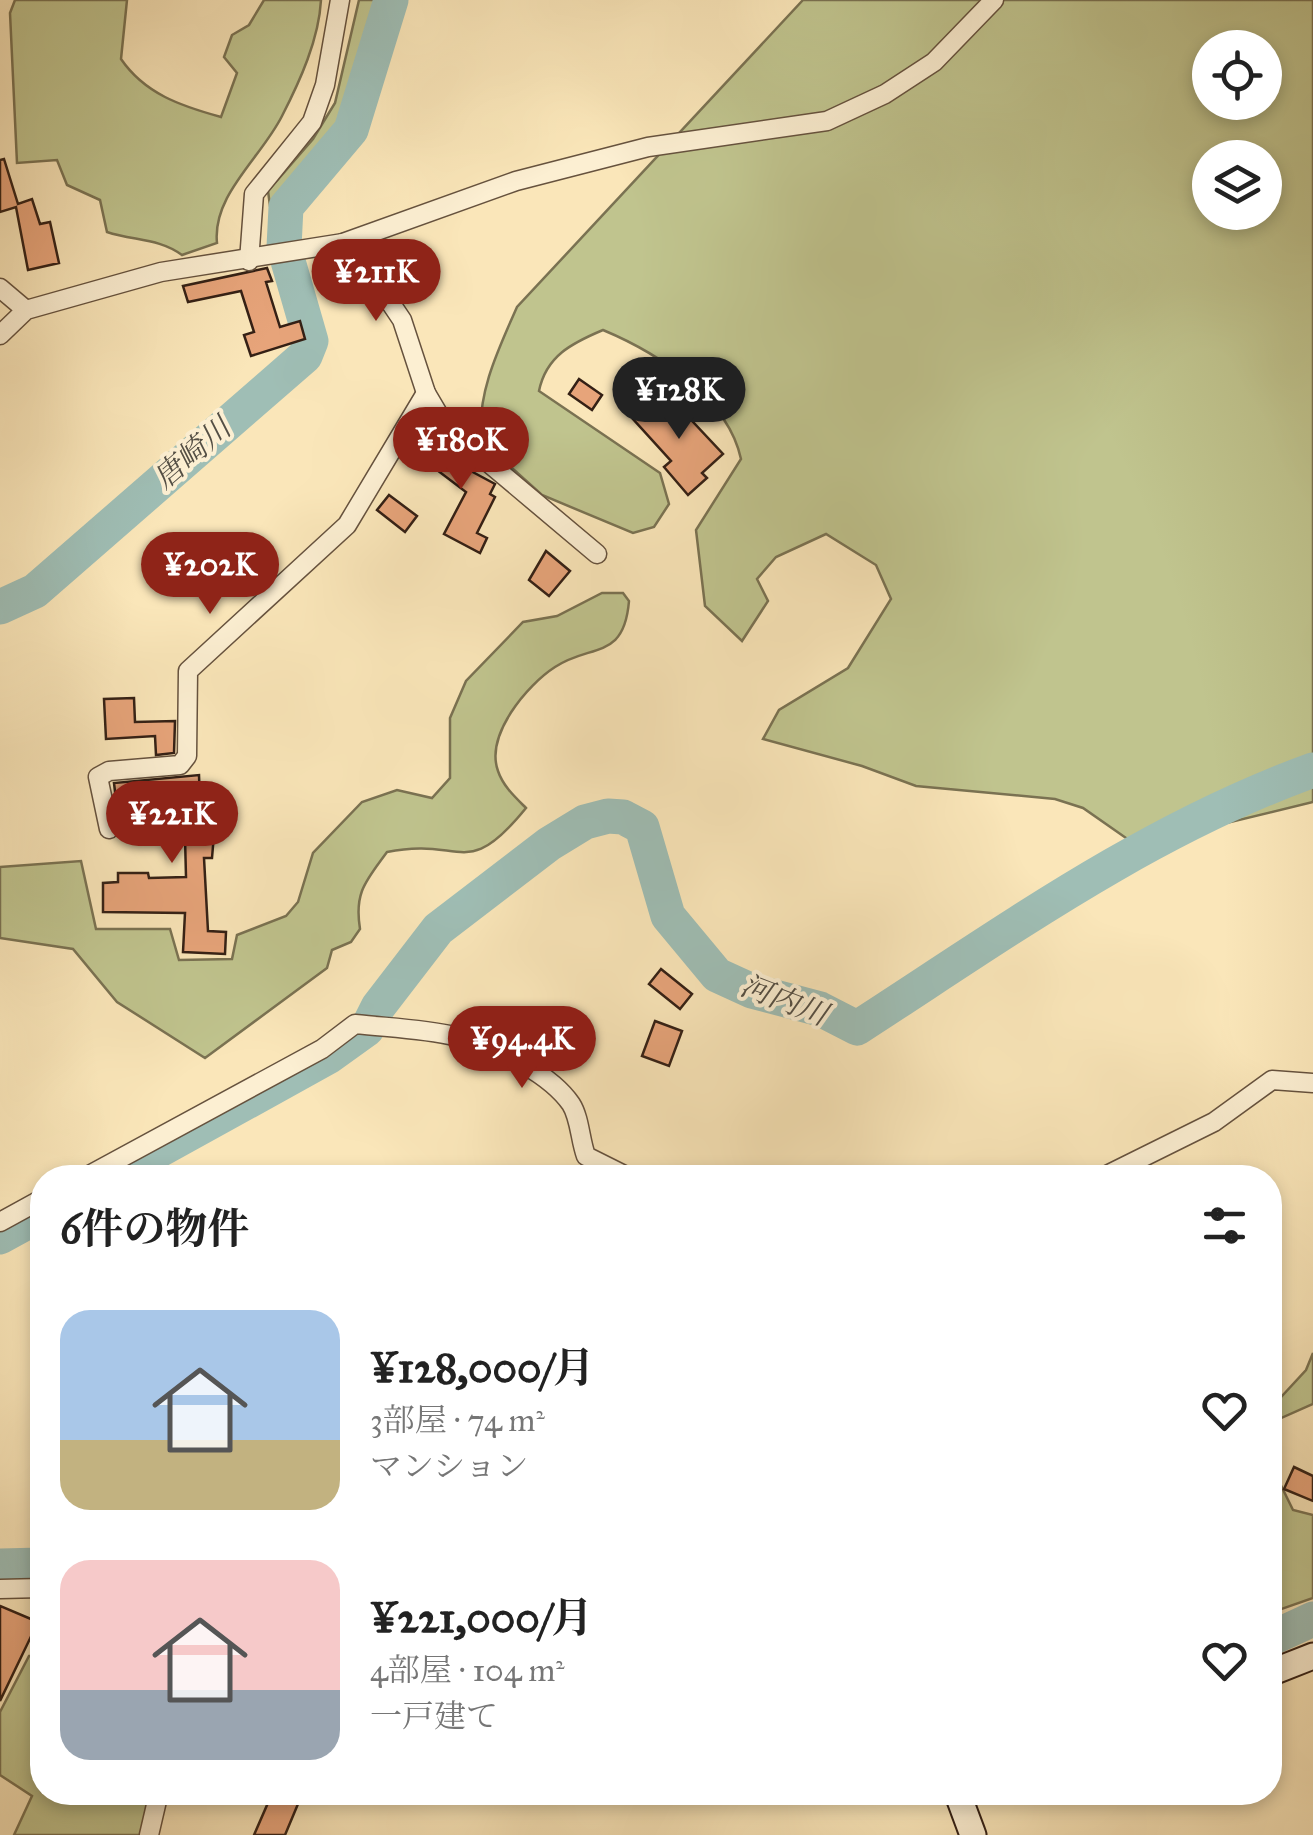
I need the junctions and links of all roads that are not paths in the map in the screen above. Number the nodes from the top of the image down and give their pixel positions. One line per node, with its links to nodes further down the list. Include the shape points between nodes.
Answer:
1 (340, 0): 4 (street, via 312,122 254,194)
2 (994, 0): 3 (street, via 934,62 828,121 648,147 516,180)
3 (343, 243): 4 (street); 8 (street, via 402,320)
4 (249, 262): 6 (street, via 161,272)
5 (0, 288): 6 (street)
6 (26, 310): 7 (street)
7 (0, 335)
8 (426, 393): 9 (street, via 446,427); 10 (street, via 346,524 188,672 187,756 180,766 98,777)
9 (597, 554)
10 (109, 829)
11 (1313, 1083): 14 (street, via 1272,1080 1214,1122)
12 (108, 1165): 13 (street, via 368,1026 466,1036 497,1048 558,1088 574,1108 586,1156)
13 (604, 1165)
14 (1127, 1165)
15 (30, 1206): 16 (street)
16 (0, 1222)
17 (30, 1588): 18 (street)
18 (0, 1589)
19 (1313, 1656): 20 (street)
20 (1282, 1668)
21 (156, 1805): 23 (street)
22 (962, 1805): 24 (street)
23 (149, 1835)
24 (973, 1835)

